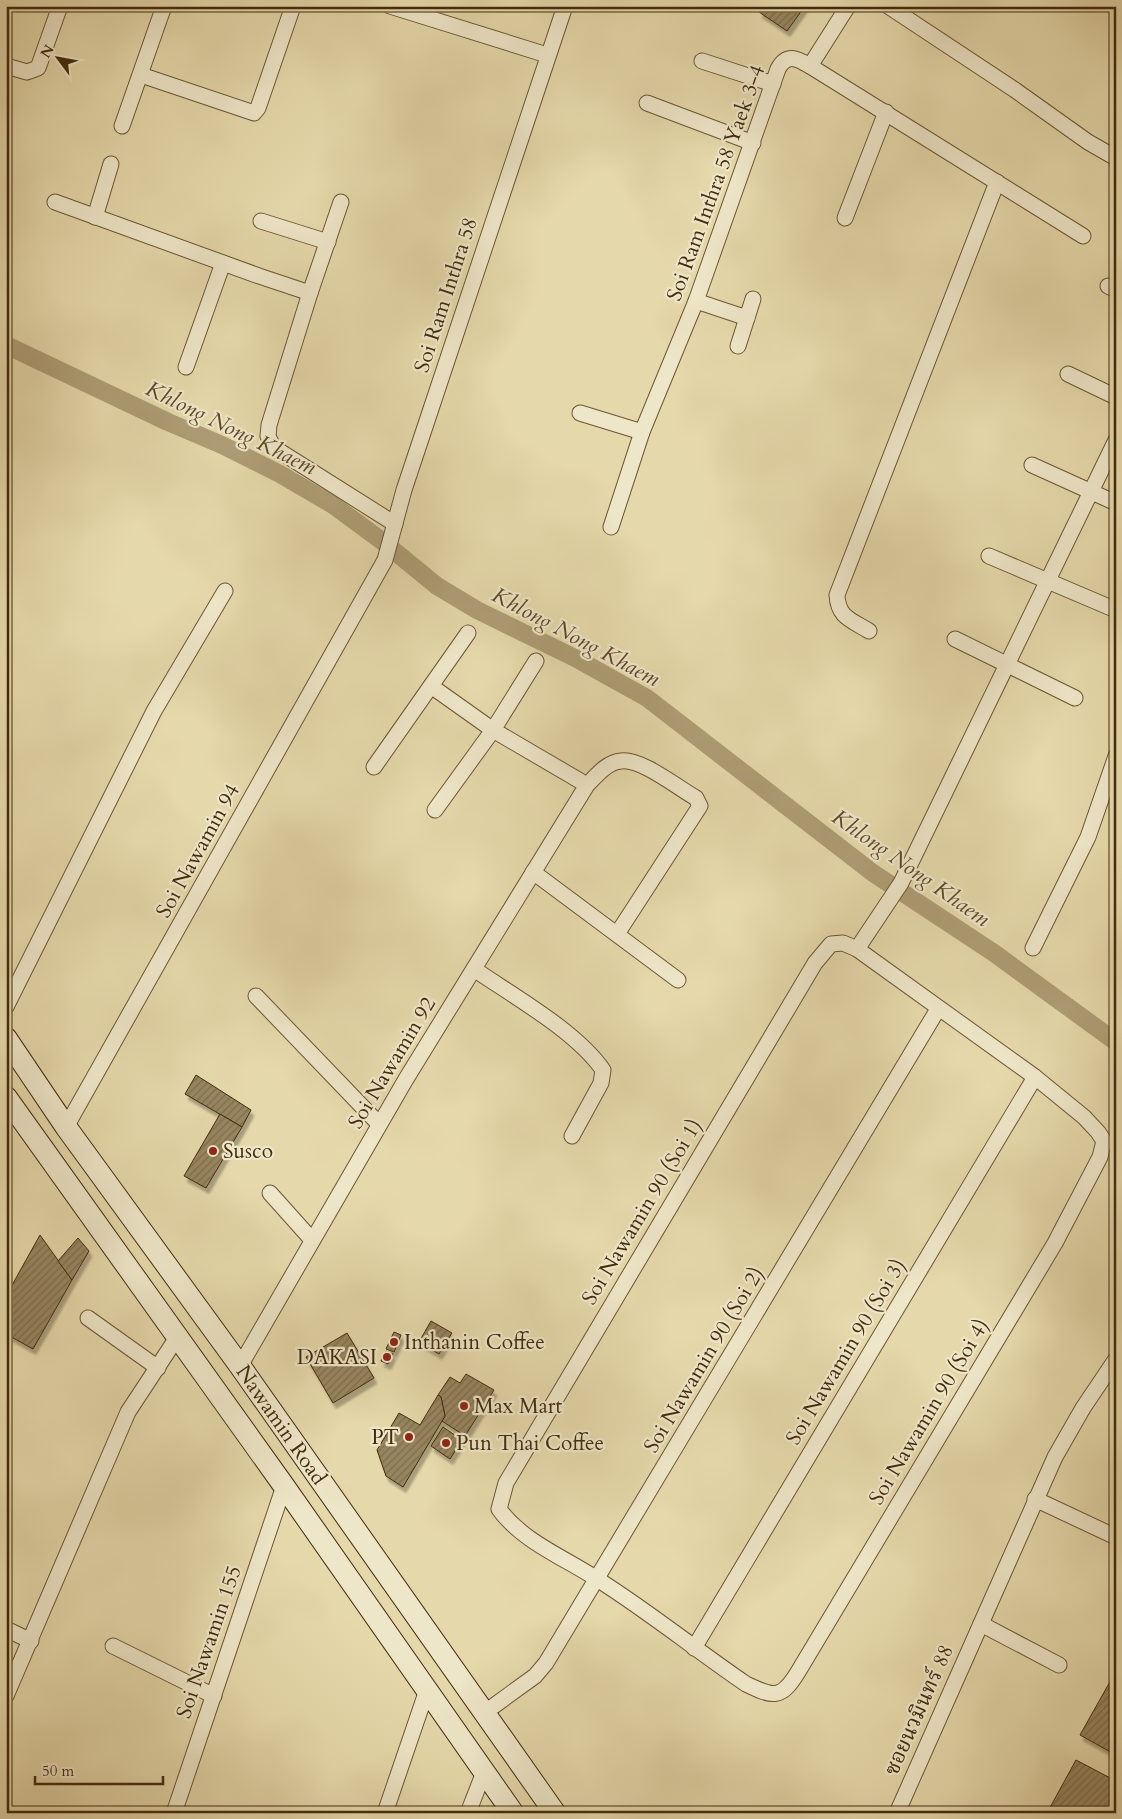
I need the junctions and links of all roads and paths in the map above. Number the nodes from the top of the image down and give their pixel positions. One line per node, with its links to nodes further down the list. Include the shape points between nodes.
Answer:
1 (60, 6): 11 (street, via 38,68 27,72)
2 (164, 6): 13 (street)
3 (293, 6): 13 (street, via 254,113)
4 (390, 6): 8 (street)
5 (565, 6): 9 (street, Soi Ram Inthra 58)
6 (848, 6): 12 (street)
7 (888, 6): 19 (street)
8 (421, 10): 9 (street)
9 (547, 55): 45 (street, Soi Ram Inthra 58, via 404,490)
10 (702, 61): 14 (street)
11 (6, 66)
12 (810, 66): 14 (street, Soi Ram Inthra 58 Yaek 3-4, via 794,57 788,58 781,64); 16 (street, Soi Ram Inthra 58 Yaek 3-4)
13 (141, 75): 17 (street)
14 (773, 84): 18 (street, Soi Ram Inthra 58 Yaek 3-4)
15 (647, 103): 18 (street)
16 (886, 112): 21 (street, Soi Ram Inthra 58 Yaek 3-4); 25 (street)
17 (122, 126)
18 (753, 143): 32 (street, Soi Ram Inthra 58 Yaek 3-4)
19 (1116, 158)
20 (111, 164): 24 (street)
21 (998, 182): 27 (street, Soi Ram Inthra 58 Yaek 3-4); 51 (street, via 837,595 838,607 844,616)
22 (55, 202): 24 (street)
23 (341, 202): 28 (street)
24 (95, 217): 29 (street)
25 (845, 218)
26 (261, 221): 28 (street)
27 (1083, 236)
28 (328, 242): 30 (street)
29 (223, 263): 30 (street); 35 (street)
30 (310, 292): 45 (street, via 268,436 273,447)
31 (752, 299): 33 (street)
32 (696, 301): 33 (street); 39 (street, Soi Ram Inthra 58 Yaek 3-4)
33 (747, 318): 34 (street)
34 (738, 346)
35 (186, 367)
36 (1068, 374): 37 (street)
37 (1116, 397)
38 (580, 413): 39 (street)
39 (642, 432): 44 (street, Soi Ram Inthra 58 Yaek 3-4)
40 (1116, 440): 42 (street)
41 (1032, 465): 42 (street)
42 (1091, 492): 43 (street); 47 (street)
43 (1116, 503)
44 (611, 526)
45 (395, 527): 49 (street, Soi Ram Inthra 58, via 385,560)
46 (989, 556): 47 (street)
47 (1047, 582): 50 (street); 55 (street)
48 (225, 592): 70 (street, via 154,711)
49 (366, 595): 76 (street, Soi Nawamin 94)
50 (1116, 610)
51 (869, 631)
52 (468, 633): 56 (street)
53 (955, 639): 55 (street)
54 (536, 662): 58 (street)
55 (1007, 665): 57 (street); 66 (street, via 901,883)
56 (431, 686): 58 (street); 60 (street)
57 (1074, 698)
58 (493, 730): 61 (street); 62 (street)
59 (1116, 756): 65 (street, via 1088,837)
60 (374, 767)
61 (587, 785): 63 (street, Soi Nawamin 92); 64 (street, Soi Nawamin 92, via 603,769 619,760 634,761 696,798 700,806)
62 (435, 810)
63 (533, 872): 64 (street); 67 (street, Soi Nawamin 92)
64 (617, 934): 68 (street)
65 (1033, 948)
66 (857, 949): 71 (street); 89 (street, Soi Nawamin 90 (Soi 1), via 843,943 831,944 815,963 506,1483 499,1508 509,1523)
67 (474, 968): 75 (street, Soi Nawamin 92); 77 (street, via 565,1033 593,1056 603,1070 601,1083)
68 (678, 980)
69 (256, 996): 75 (street)
70 (6, 1007)
71 (938, 1009): 73 (street); 89 (street, Soi Nawamin 90 (Soi 2))
72 (6, 1038): 76 (main road, Nawamin Road)
73 (1036, 1077): 94 (street, Soi Nawamin 90 (Soi 3)); 96 (street, Soi Nawamin 90 (Soi 4), via 1098,1132 1104,1142 1100,1157 1054,1243 789,1686 778,1694 768,1694)
74 (6, 1097): 78 (main road, Nawamin Road)
75 (379, 1124): 80 (street, Soi Nawamin 92)
76 (66, 1127): 78 (main road); 84 (main road, Nawamin Road)
77 (572, 1136)
78 (40, 1145): 82 (main road, Nawamin Road)
79 (270, 1193): 80 (street)
80 (312, 1240): 84 (street, Soi Nawamin 92)
81 (88, 1318): 85 (street)
82 (178, 1336): 85 (street); 86 (main road, Nawamin Road)
83 (1114, 1365): 87 (street, ซอยนวมินทร์ 88, via 1055,1457)
84 (240, 1366): 100 (main road, Nawamin Road)
85 (158, 1368): 92 (street, via 128,1412)
86 (284, 1486): 97 (main road, Nawamin Road); 99 (street, Soi Nawamin 155)
87 (1036, 1499): 88 (street); 90 (street, ซอยนวมินทร์ 88)
88 (1116, 1537)
89 (598, 1579): 94 (street, Soi Nawamin 90 (Soi 1)); 100 (street, Soi Nawamin 90 (Soi 2), via 535,1676)
90 (981, 1624): 95 (street); 107 (street, ซอยนวมินทร์ 88)
91 (6, 1630): 92 (street)
92 (31, 1642): 98 (street)
93 (113, 1646): 99 (street)
94 (694, 1648): 96 (street, Soi Nawamin 90 (Soi 1))
95 (1059, 1665)
96 (746, 1684)
97 (427, 1690): 101 (main road, Nawamin Road); 103 (street)
98 (6, 1696)
99 (214, 1696): 102 (street, Soi Nawamin 155)
100 (484, 1713): 106 (main road, Nawamin Road)
101 (484, 1772): 104 (street); 105 (main road, Nawamin Road)
102 (174, 1813)
103 (385, 1813)
104 (468, 1813)
105 (513, 1813)
106 (555, 1813)
107 (897, 1813)

